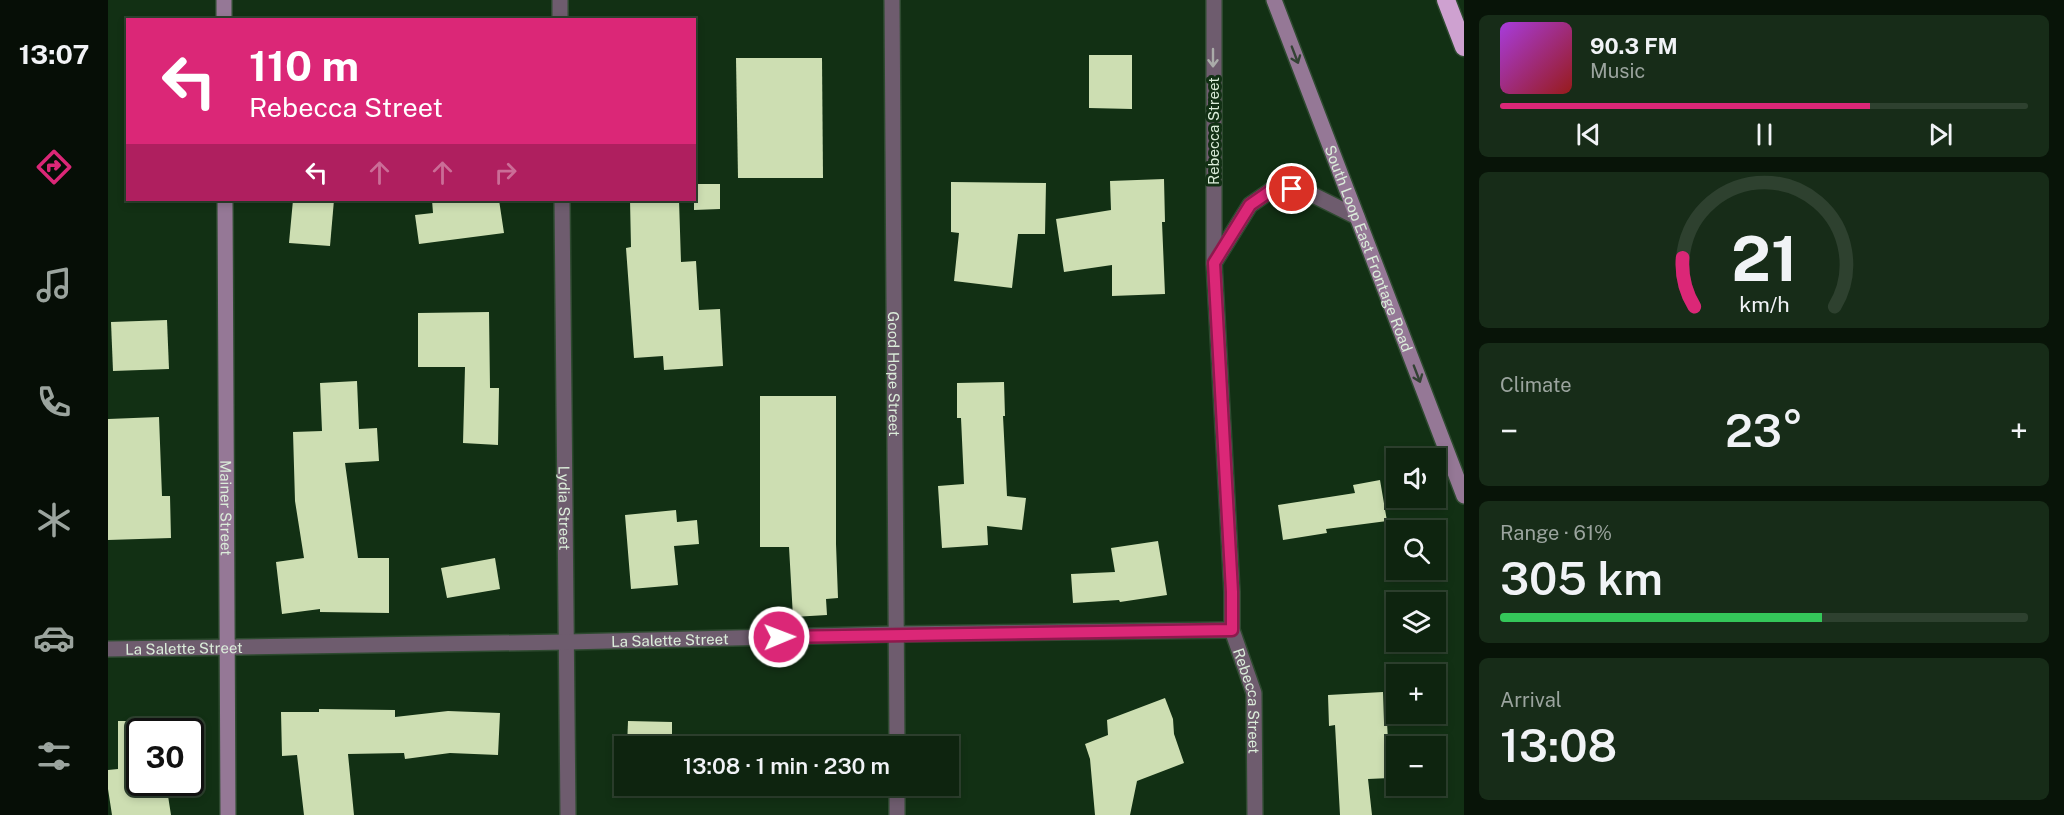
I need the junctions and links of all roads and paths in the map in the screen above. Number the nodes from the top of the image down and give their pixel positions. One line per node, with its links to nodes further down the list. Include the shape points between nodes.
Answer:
1 (224, 0): 7 (street)
2 (560, 0): 8 (street)
3 (892, 0): 16 (street, Good Hope Street)
4 (1214, 0): 13 (street, Rebecca Street, one-way to 13)
5 (1274, 0): 12 (street, South Loop East Frontage Road, one-way to 12)
6 (1446, 0): 9 (highway)
7 (224, 18)
8 (560, 18)
9 (1464, 47)
10 (225, 201): 18 (street, Mainer Street)
11 (562, 201): 17 (street, Lydia Street)
12 (1357, 217): 13 (street, via 1307,192 1276,187 1250,205); 14 (street, South Loop East Frontage Road, one-way to 14)
13 (1214, 263): 15 (street, Rebecca Street)
14 (1464, 496)
15 (1232, 630): 16 (street, La Salette Street); 25 (street, Rebecca Street, via 1254,693)
16 (897, 634): 17 (street, La Salette Street); 20 (street, Good Hope Street)
17 (567, 642): 18 (street, La Salette Street); 23 (street, Lydia Street)
18 (226, 649): 19 (street, La Salette Street); 22 (street, Mainer Street)
19 (108, 650)
20 (897, 736)
21 (897, 796): 24 (street)
22 (228, 815)
23 (568, 815)
24 (897, 815)
25 (1255, 815)

